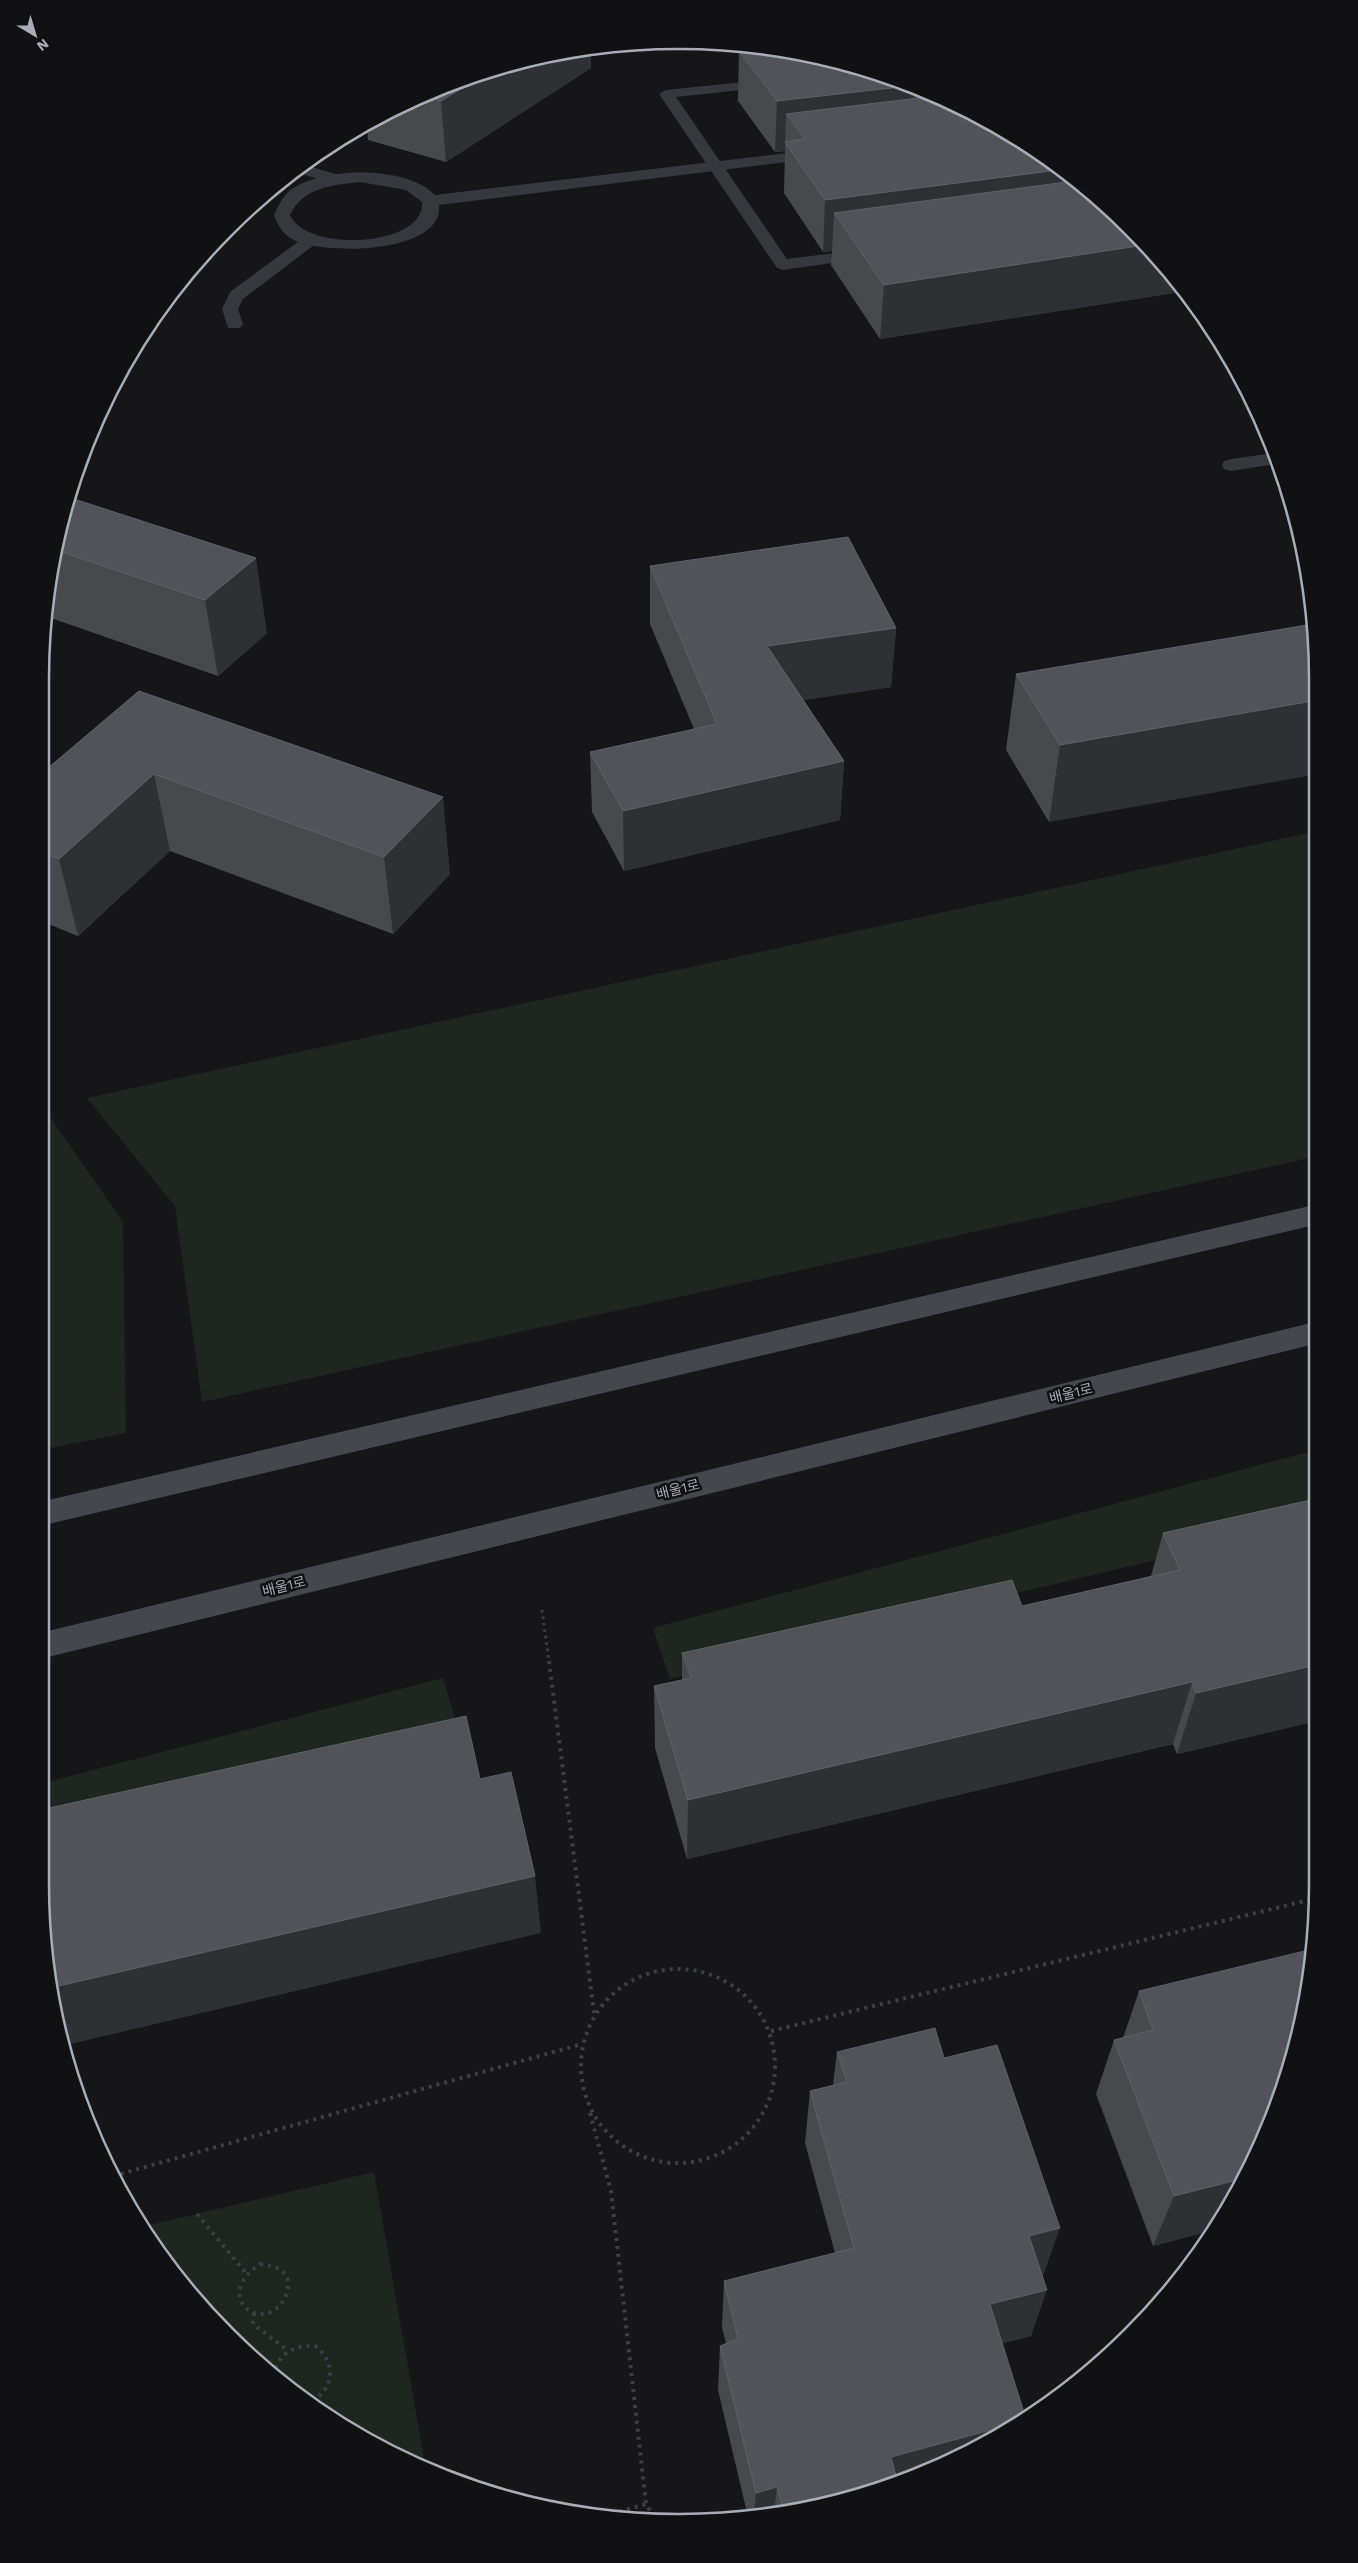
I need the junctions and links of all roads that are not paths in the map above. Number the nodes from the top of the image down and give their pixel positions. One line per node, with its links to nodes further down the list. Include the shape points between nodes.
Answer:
1 (783, 81): 3 (lane, via 666,94)
2 (833, 153): 3 (street)
3 (715, 167): 6 (street); 8 (lane, via 783,265)
4 (307, 170): 5 (lane)
5 (336, 179): 6 (street, via 391,180 421,191); 7 (street, via 315,185 286,204 282,216 288,226)
6 (430, 201): 7 (street, via 430,212 424,223 410,233 389,240 341,245)
7 (312, 239): 9 (lane, via 236,296 230,309)
8 (879, 252)
9 (234, 324)
10 (1269, 459): 11 (lane)
11 (1231, 464)
12 (1309, 1216): 14 (main road)
13 (1309, 1334): 15 (main road, 배울1로)
14 (49, 1512)
15 (49, 1644)

